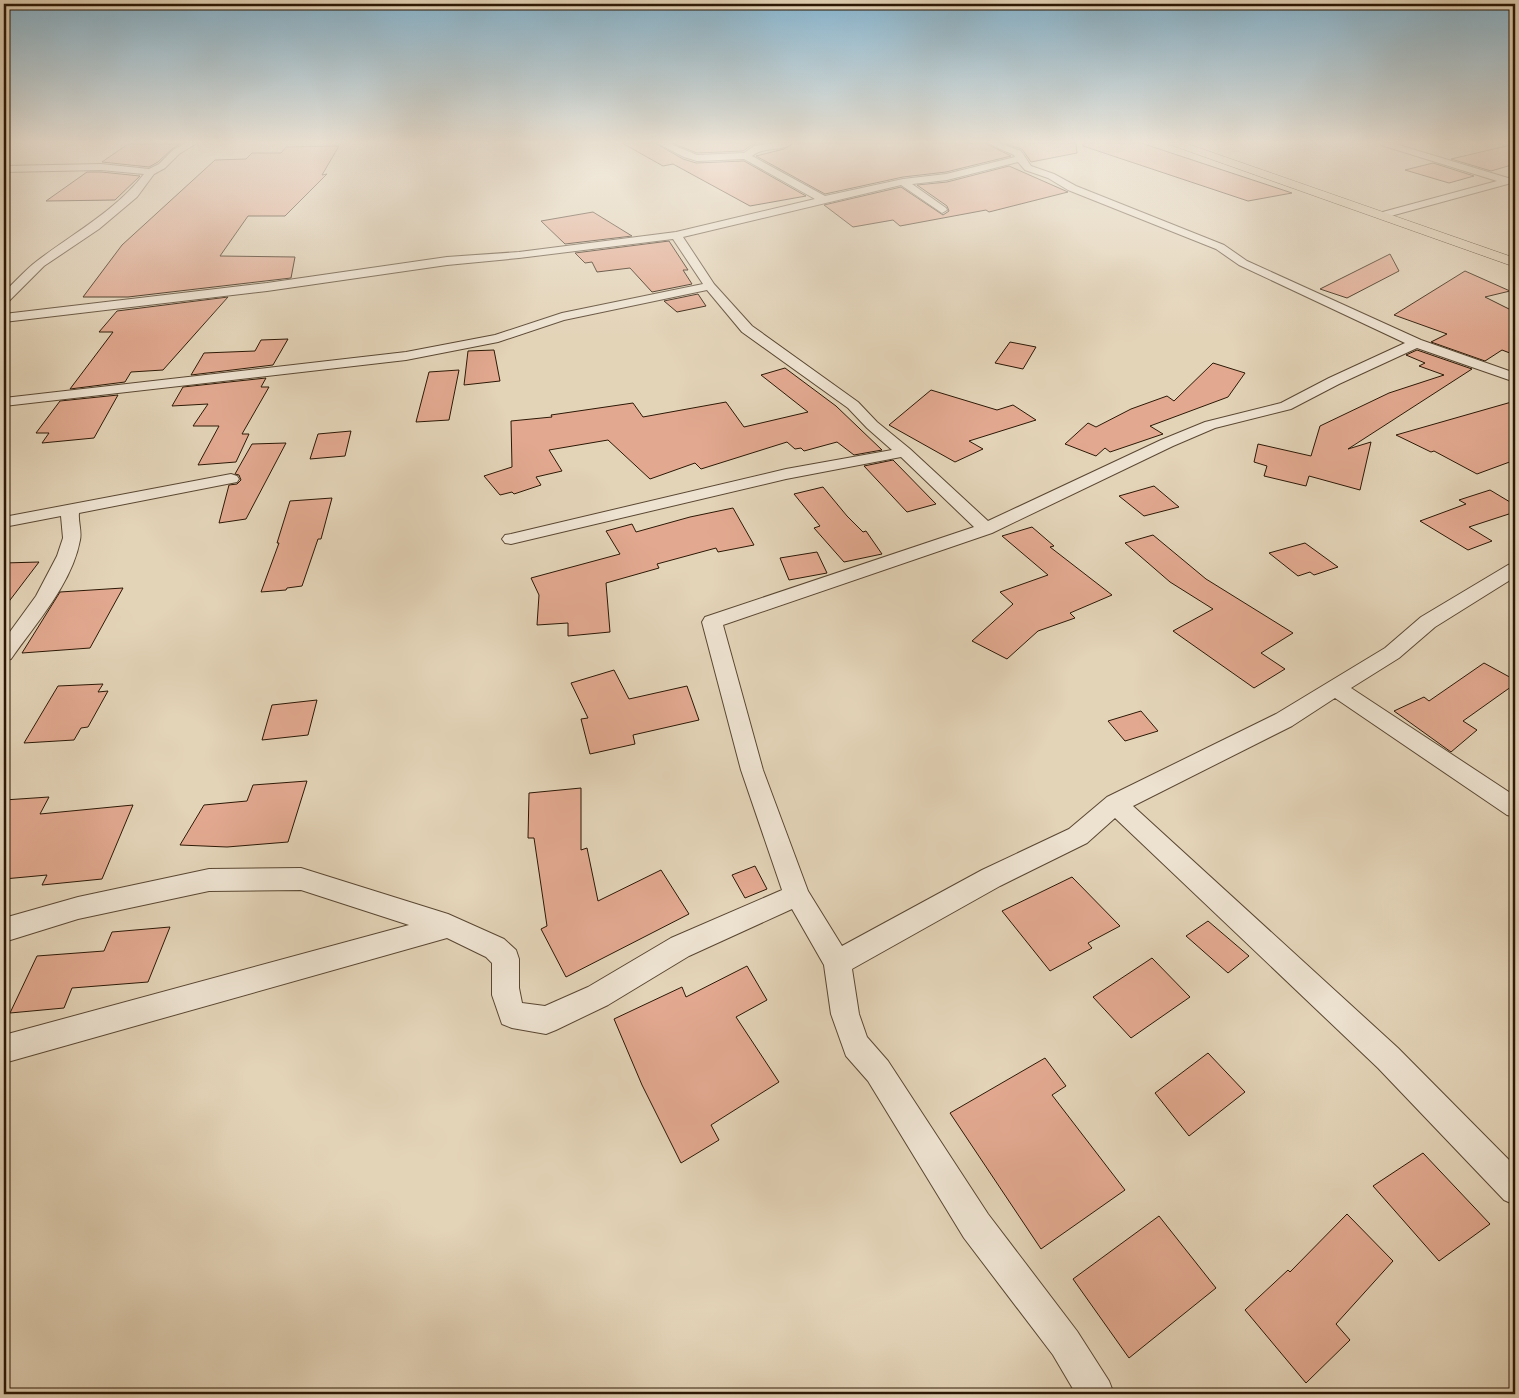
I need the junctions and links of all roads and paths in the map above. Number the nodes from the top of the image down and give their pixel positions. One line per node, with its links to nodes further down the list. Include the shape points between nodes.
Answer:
1 (117, 208): 11 (street)
2 (788, 208): 9 (street)
3 (939, 208): 7 (street)
4 (1123, 208): 16 (street, via 1220,247 1244,263)
5 (1363, 208): 8 (main road)
6 (1407, 208): 8 (street)
7 (942, 210)
8 (1382, 215): 10 (main road)
9 (676, 235): 13 (street); 15 (street)
10 (1515, 263)
11 (20, 282): 12 (street); 14 (street)
12 (4, 283)
13 (710, 286): 18 (street, via 562,317 498,338 406,356); 19 (street, via 747,329 853,405 872,426)
14 (4, 299)
15 (4, 318)
16 (1416, 343): 17 (street); 23 (street, via 1286,406 1210,425 1167,443)
17 (1515, 378)
18 (4, 402)
19 (904, 452): 23 (street); 24 (street, via 786,474)
20 (231, 479): 21 (street)
21 (71, 511): 22 (street); 26 (street, via 68,521 72,538 63,563 42,601)
22 (4, 522)
23 (986, 529): 30 (street, via 712,622 752,770)
24 (511, 539)
25 (1515, 569): 27 (street, via 1428,622 1392,653)
26 (4, 654)
27 (1336, 688): 28 (street, via 1284,720); 29 (street)
28 (1115, 804): 33 (street, via 1078,836 991,878); 35 (street, via 1388,1058)
29 (1515, 808)
30 (797, 895): 31 (street, via 680,947 598,996 546,1020 512,1015 505,979 506,959 495,948); 33 (street)
31 (448, 926): 32 (street, via 301,879 209,880 78,908); 34 (street)
32 (4, 930)
33 (837, 963): 36 (street, via 845,1014 856,1046 878,1071 976,1226 1064,1343)
34 (4, 1049)
35 (1515, 1189)
36 (1096, 1394)

